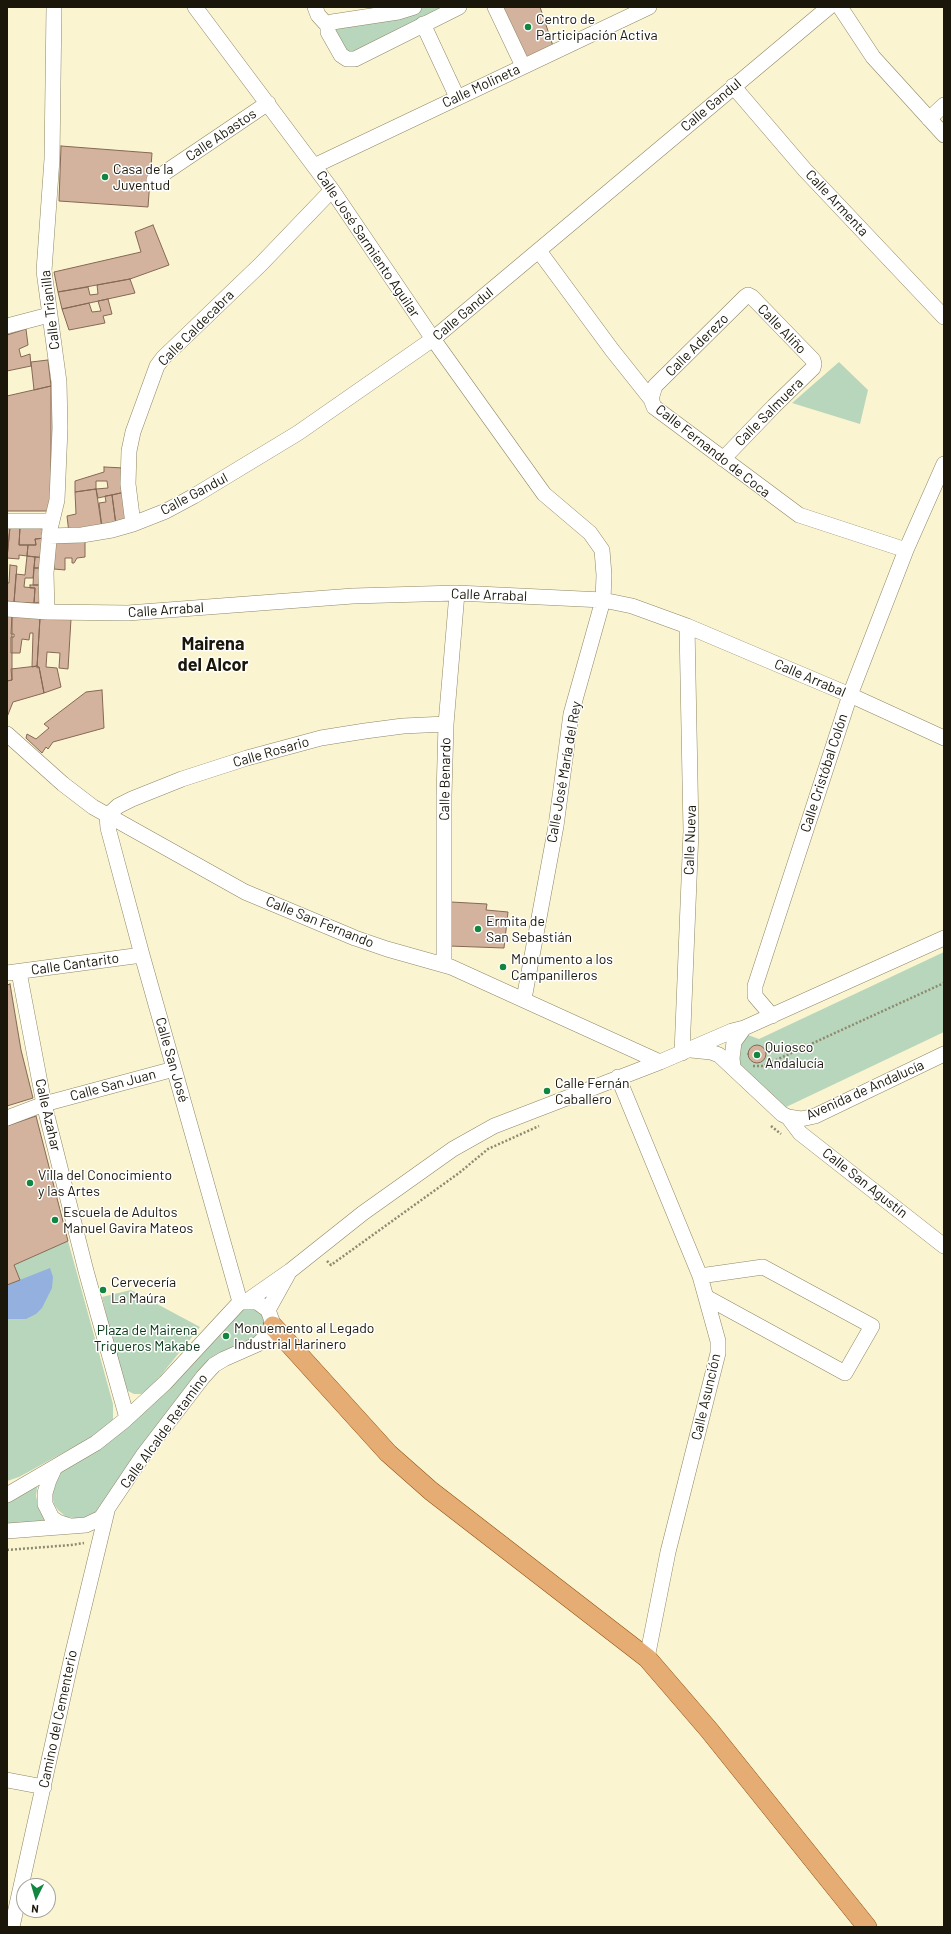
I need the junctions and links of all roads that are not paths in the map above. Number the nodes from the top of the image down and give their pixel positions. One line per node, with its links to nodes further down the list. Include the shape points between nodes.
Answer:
1 (54, 7): 24 (street, Calle Trianilla, via 52,159 44,271)
2 (195, 7): 15 (street, Calle José Sarmiento Aguilar)
3 (315, 7): 11 (street, via 318,15)
4 (414, 7): 11 (street, via 398,12 340,20)
5 (459, 7): 10 (street)
6 (494, 7): 12 (street)
7 (649, 7): 12 (street, Calle Molineta)
8 (829, 7): 13 (street, Calle Gandul)
9 (840, 7): 17 (street, via 873,57)
10 (423, 24): 11 (street, via 355,59 347,59 341,55 330,38); 14 (street)
11 (328, 26)
12 (523, 66): 14 (street, Calle Molineta)
13 (733, 86): 22 (street, Calle Gandul); 25 (street, Calle Armenta, via 805,170)
14 (457, 97): 19 (street, Calle Molineta)
15 (268, 103): 19 (street, Calle José Sarmiento Aguilar); 20 (street, Calle Abastos)
16 (944, 105): 17 (street)
17 (929, 119): 18 (street)
18 (944, 135)
19 (314, 166): 21 (street, Calle José Sarmiento Aguilar)
20 (154, 180)
21 (332, 190): 27 (street, Calle José Sarmiento Aguilar); 33 (street, Calle Caldecabra, via 157,366 133,432 129,451 128,484)
22 (539, 251): 27 (street, Calle Gandul); 29 (street, Calle Fernando de Coca)
23 (748, 295): 28 (street, Calle Aliño, via 813,360); 29 (street, Calle Aderezo, via 655,386)
24 (49, 315): 26 (street); 34 (street, Calle Trianilla, via 60,405 57,500)
25 (944, 317)
26 (7, 326)
27 (432, 339): 33 (street, Calle Gandul, via 271,451 166,511); 37 (street, Calle José Sarmiento Aguilar, via 544,494 595,540 604,557)
28 (814, 364): 30 (street, Calle Salmuera, via 813,368)
29 (651, 398): 30 (street, Calle Fernando de Coca, via 654,407)
30 (723, 459): 35 (street, Calle Fernando de Coca, via 798,515)
31 (944, 464): 35 (street, Calle Cristóbal Colón)
32 (7, 521): 34 (street, Calle Gandul)
33 (133, 524): 34 (street, Calle Gandul, via 82,535)
34 (51, 529): 39 (street, Calle Trianilla, via 46,573)
35 (906, 550): 41 (street, Calle Cristóbal Colón)
36 (456, 593): 37 (street, Calle Arrabal); 39 (street, Calle Arrabal, via 353,596 128,613); 42 (street, Calle Benardo)
37 (603, 600): 40 (street, Calle Arrabal, via 632,606); 50 (street, Calle José María del Rey, via 572,714 556,826)
38 (7, 609): 39 (street, Calle Arrabal)
39 (47, 612)
40 (688, 626): 41 (street, Calle Arrabal); 53 (street, Calle Nueva, via 691,824)
41 (850, 695): 44 (street, Calle Arrabal); 51 (street, Calle Cristóbal Colón, via 755,986 755,996)
42 (446, 724): 45 (street, Calle Rosario, via 365,731 321,738 280,749 182,779 118,806); 48 (street, Calle Benardo)
43 (7, 734): 45 (street, Calle San Fernando, via 63,784)
44 (944, 738)
45 (108, 816): 47 (street, Calle San José, via 108,828); 48 (street, Calle San Fernando, via 245,892 355,938)
46 (944, 938): 51 (street)
47 (142, 954): 49 (street, Calle Cantarito); 57 (street, Calle San José)
48 (444, 964): 50 (street, Calle San Fernando)
49 (13, 972): 59 (street, Calle Azahar)
50 (524, 999): 55 (street, Calle San Fernando)
51 (772, 1016): 52 (street)
52 (744, 1028): 53 (street); 56 (street, via 734,1042)
53 (685, 1052): 55 (street); 56 (street, Avenida de Andalucía, via 711,1052)
54 (944, 1054): 61 (street, Avenida de Andalucía, via 815,1116 802,1119)
55 (660, 1062): 58 (street)
56 (733, 1064): 61 (street, Avenida de Andalucía)
57 (174, 1069): 59 (street, Calle San Juan); 66 (street, Calle San José)
58 (618, 1077): 63 (street, via 516,1117 471,1138 363,1213); 64 (street, Calle Asunción)
59 (44, 1104): 60 (street, Calle San Juan); 68 (street, Calle Azahar, via 86,1271)
60 (7, 1118)
61 (788, 1118): 62 (street, Calle San Agustín, via 800,1132)
62 (944, 1246)
63 (290, 1271): 66 (street); 67 (street, Calle Alcalde Retamino)
64 (700, 1276): 65 (street, Calle Asunción); 65 (street, via 763,1267 872,1326 845,1373)
65 (706, 1297): 76 (street, Calle Asunción, via 716,1331 718,1353 668,1552)
66 (243, 1302): 67 (street, via 257,1302); 68 (street, Calle Alcalde Retamino, via 165,1383)
67 (270, 1318): 72 (street, Calle Alcalde Retamino, via 270,1333 258,1344 224,1358 203,1376 144,1454); 76 (main road, via 388,1453 431,1491)
68 (127, 1418): 69 (street, Calle Alcalde Retamino, via 96,1443)
69 (50, 1470): 70 (street); 71 (street, Calle Alcalde Retamino); 73 (street, via 45,1504 52,1518)
70 (7, 1485)
71 (7, 1495)
72 (107, 1512): 73 (street, Calle Alcalde Retamino, via 94,1523); 75 (street, Camino del Cementerio)
73 (73, 1526): 74 (street, Calle Alcalde Retamino); 75 (street, via 90,1541)
74 (7, 1531)
75 (96, 1556): 78 (street, Camino del Cementerio, via 72,1652)
76 (647, 1658): 81 (main road, via 709,1730)
77 (7, 1780): 78 (street)
78 (44, 1788): 79 (street, Camino del Cementerio)
79 (12, 1902): 80 (street, Camino del Cementerio)
80 (12, 1927)
81 (867, 1927)

